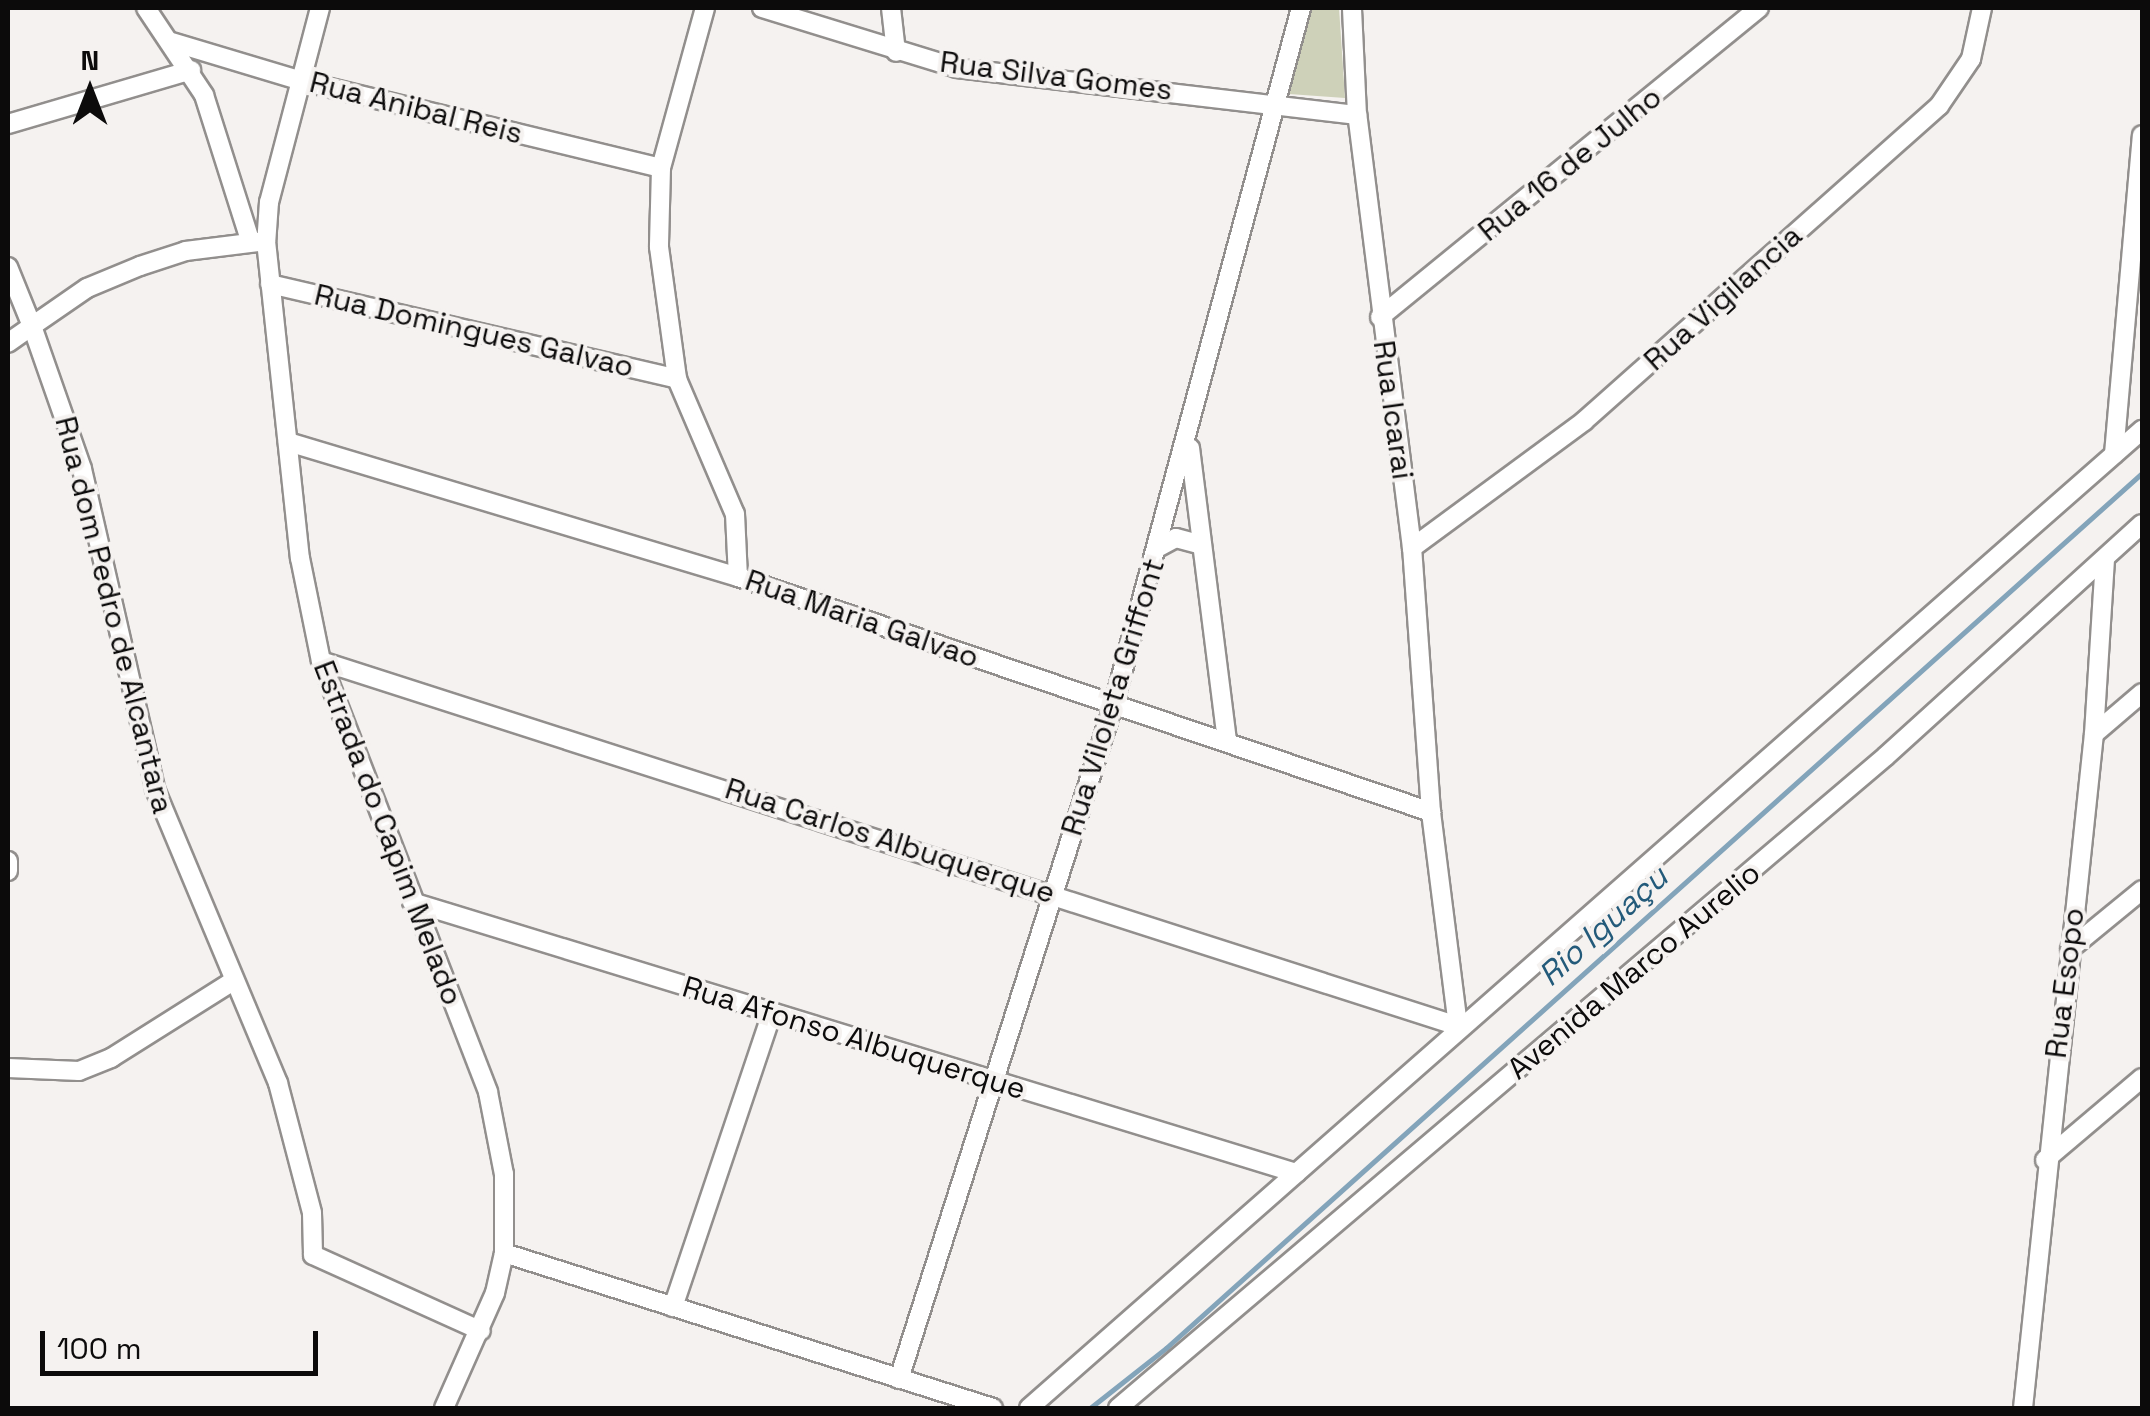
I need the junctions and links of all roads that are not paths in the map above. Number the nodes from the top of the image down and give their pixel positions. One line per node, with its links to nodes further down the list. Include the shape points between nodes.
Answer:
1 (146, 8): 10 (street, Estrada do Capim Melado)
2 (320, 8): 13 (street)
3 (705, 8): 18 (street)
4 (762, 8): 11 (street, Rua Silva Gomes)
5 (891, 8): 11 (street)
6 (1301, 8): 14 (street, Rua Viloleta Griffont)
7 (1352, 8): 15 (street, Rua Icarai)
8 (1759, 8): 22 (street, Rua 16 de Julho)
9 (1982, 8): 33 (street, Rua Vigilancia, via 1971,59 1939,106 1584,421)
10 (172, 42): 12 (street, Estrada do Capim Melado); 13 (street, Rua Anibal Reis)
11 (896, 52): 14 (street, Rua Silva Gomes, via 1027,79)
12 (191, 70): 16 (street); 19 (street, Estrada do Capim Melado)
13 (302, 81): 18 (street, Rua Anibal Reis); 19 (street)
14 (1276, 102): 15 (street, Rua Silva Gomes); 27 (street, Rua Viloleta Griffont)
15 (1357, 116): 22 (street, Rua Icarai)
16 (8, 124)
17 (2142, 135): 29 (street)
18 (661, 168): 25 (street, via 664,312)
19 (258, 240): 21 (street, Estrada do Capim Melado); 23 (street, via 140,266 87,288)
20 (8, 266): 23 (street, Rua dom Pedro de Alcantara)
21 (270, 284): 25 (street, Rua Domingues Galvao); 28 (street, Estrada do Capim Melado)
22 (1380, 317): 33 (street, Rua Icarai)
23 (32, 326): 24 (street); 48 (street, Rua dom Pedro de Alcantara, via 86,486 155,788)
24 (8, 343)
25 (677, 379): 35 (street, via 735,514)
26 (2142, 430): 29 (street)
27 (1188, 438): 31 (street); 32 (street, Rua Viloleta Griffont)
28 (288, 442): 35 (street, Rua Maria Galvao); 36 (street, Estrada do Capim Melado, via 300,558)
29 (2114, 454): 50 (street)
30 (2142, 524): 34 (street, Avenida Marco Aurelio)
31 (1202, 545): 32 (street, via 1176,538); 40 (street)
32 (1157, 548): 38 (street, Rua Viloleta Griffont)
33 (1412, 548): 41 (street, Rua Icarai)
34 (2105, 558): 39 (street, Rua Esopo); 63 (street, Avenida Marco Aurelio, via 1886,756)
35 (738, 577): 38 (street, Rua Maria Galvao)
36 (321, 660): 45 (street, Rua Carlos Albuquerque); 46 (street, Estrada do Capim Melado)
37 (2142, 693): 39 (street)
38 (1114, 704): 40 (street, Rua Maria Galvao); 45 (street, Rua Viloleta Griffont)
39 (2094, 734): 47 (street, Rua Esopo)
40 (1227, 740): 41 (street, Rua Maria Galvao)
41 (1432, 812): 50 (street, Rua Icarai)
42 (8, 861): 43 (street)
43 (8, 871)
44 (2142, 890): 47 (street)
45 (1053, 892): 50 (street, Rua Carlos Albuquerque); 53 (street, Rua Viloleta Griffont)
46 (412, 902): 49 (street, Rua Afonso Albuquerque); 56 (street, Estrada do Capim Melado, via 499,1134)
47 (2070, 949): 54 (street, Rua Esopo)
48 (235, 980): 51 (street, via 79,1071); 58 (street, Rua dom Pedro de Alcantara, via 278,1082 312,1213 313,1255)
49 (772, 1012): 53 (street, Rua Afonso Albuquerque); 57 (street)
50 (1458, 1026): 55 (street)
51 (8, 1068)
52 (2142, 1078): 54 (street)
53 (995, 1082): 55 (street, Rua Afonso Albuquerque); 59 (street, Rua Viloleta Griffont)
54 (2044, 1160): 64 (street, Rua Esopo)
55 (1296, 1173): 62 (street)
56 (504, 1254): 57 (street); 58 (street, Estrada do Capim Melado)
57 (673, 1307): 59 (street)
58 (481, 1330): 60 (street, Estrada do Capim Melado)
59 (899, 1379): 61 (street)
60 (444, 1408)
61 (993, 1408)
62 (1029, 1408)
63 (1118, 1408)
64 (2022, 1408)

